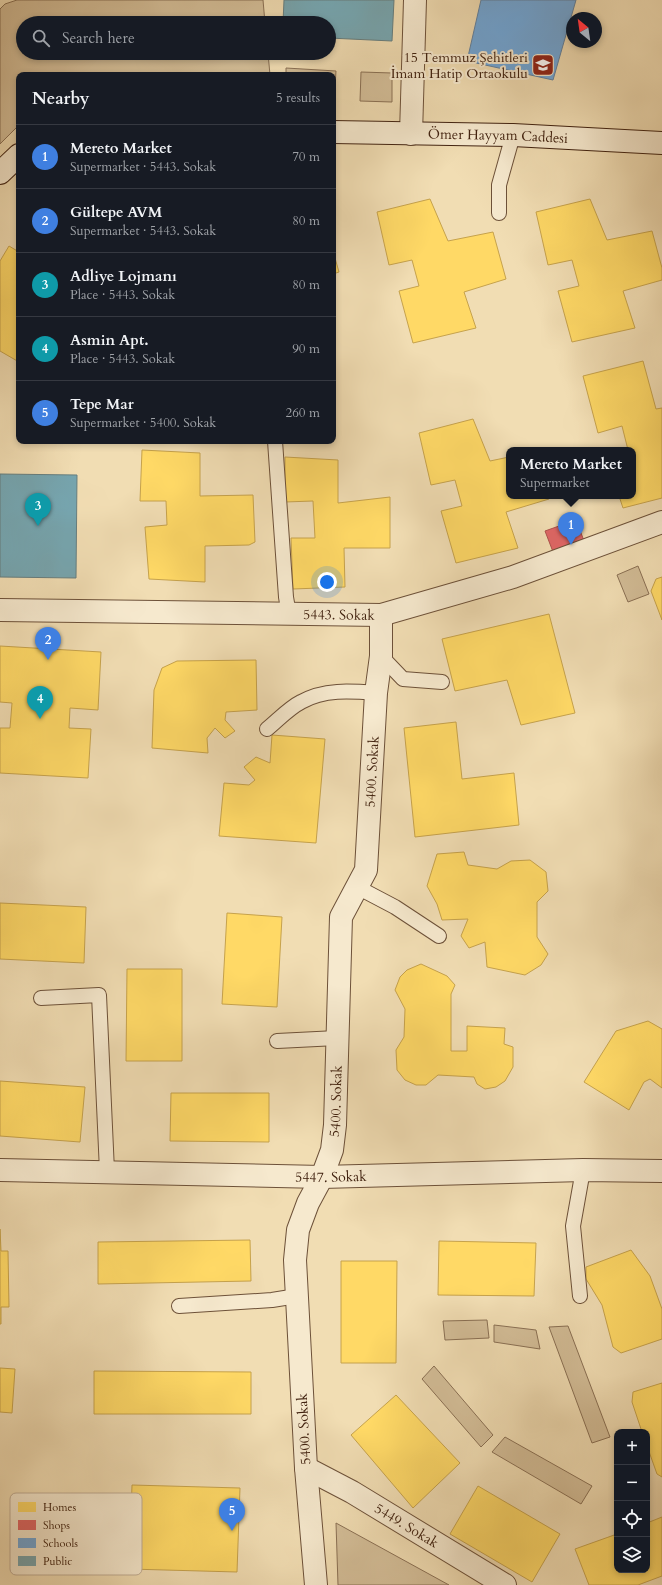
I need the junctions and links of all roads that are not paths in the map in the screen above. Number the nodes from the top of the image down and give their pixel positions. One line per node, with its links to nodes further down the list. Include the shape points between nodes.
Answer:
1 (414, 0): 3 (street)
2 (336, 132): 3 (street, Ömer Hayyam Caddesi)
3 (411, 134): 4 (street, Ömer Hayyam Caddesi)
4 (513, 135): 5 (street, Ömer Hayyam Caddesi); 8 (lane, via 499,185)
5 (662, 143)
6 (16, 158): 7 (street)
7 (0, 173)
8 (499, 213)
9 (275, 444): 12 (lane)
10 (662, 522): 13 (street, 5443. Sokak, via 513,577)
11 (0, 610): 12 (street, 5443. Sokak)
12 (289, 614): 13 (street, 5443. Sokak)
13 (381, 615): 14 (street, 5400. Sokak)
14 (381, 656): 15 (lane, via 403,679); 16 (street, 5400. Sokak)
15 (442, 682)
16 (376, 693): 17 (lane, via 320,693 300,702); 18 (street, 5400. Sokak, via 366,870)
17 (267, 729)
18 (357, 887): 19 (lane, via 395,907); 21 (street, 5400. Sokak, via 341,917)
19 (439, 936)
20 (41, 998): 25 (lane, via 100,995)
21 (337, 1038): 22 (lane); 27 (street, 5400. Sokak, via 335,1125 332,1150)
22 (277, 1041)
23 (0, 1170): 25 (street, 5447. Sokak)
24 (583, 1170): 26 (street, 5447. Sokak); 27 (street, 5447. Sokak); 29 (lane, via 573,1226)
25 (108, 1171): 27 (street, 5447. Sokak)
26 (662, 1171)
27 (322, 1177): 28 (street, 5400. Sokak, via 308,1203 298,1230 295,1260)
28 (297, 1296): 30 (lane); 31 (street, 5400. Sokak)
29 (580, 1296)
30 (179, 1306)
31 (306, 1468): 32 (street, 5400. Sokak); 33 (street, 5449. Sokak, via 352,1492)
32 (316, 1585)
33 (505, 1585)

